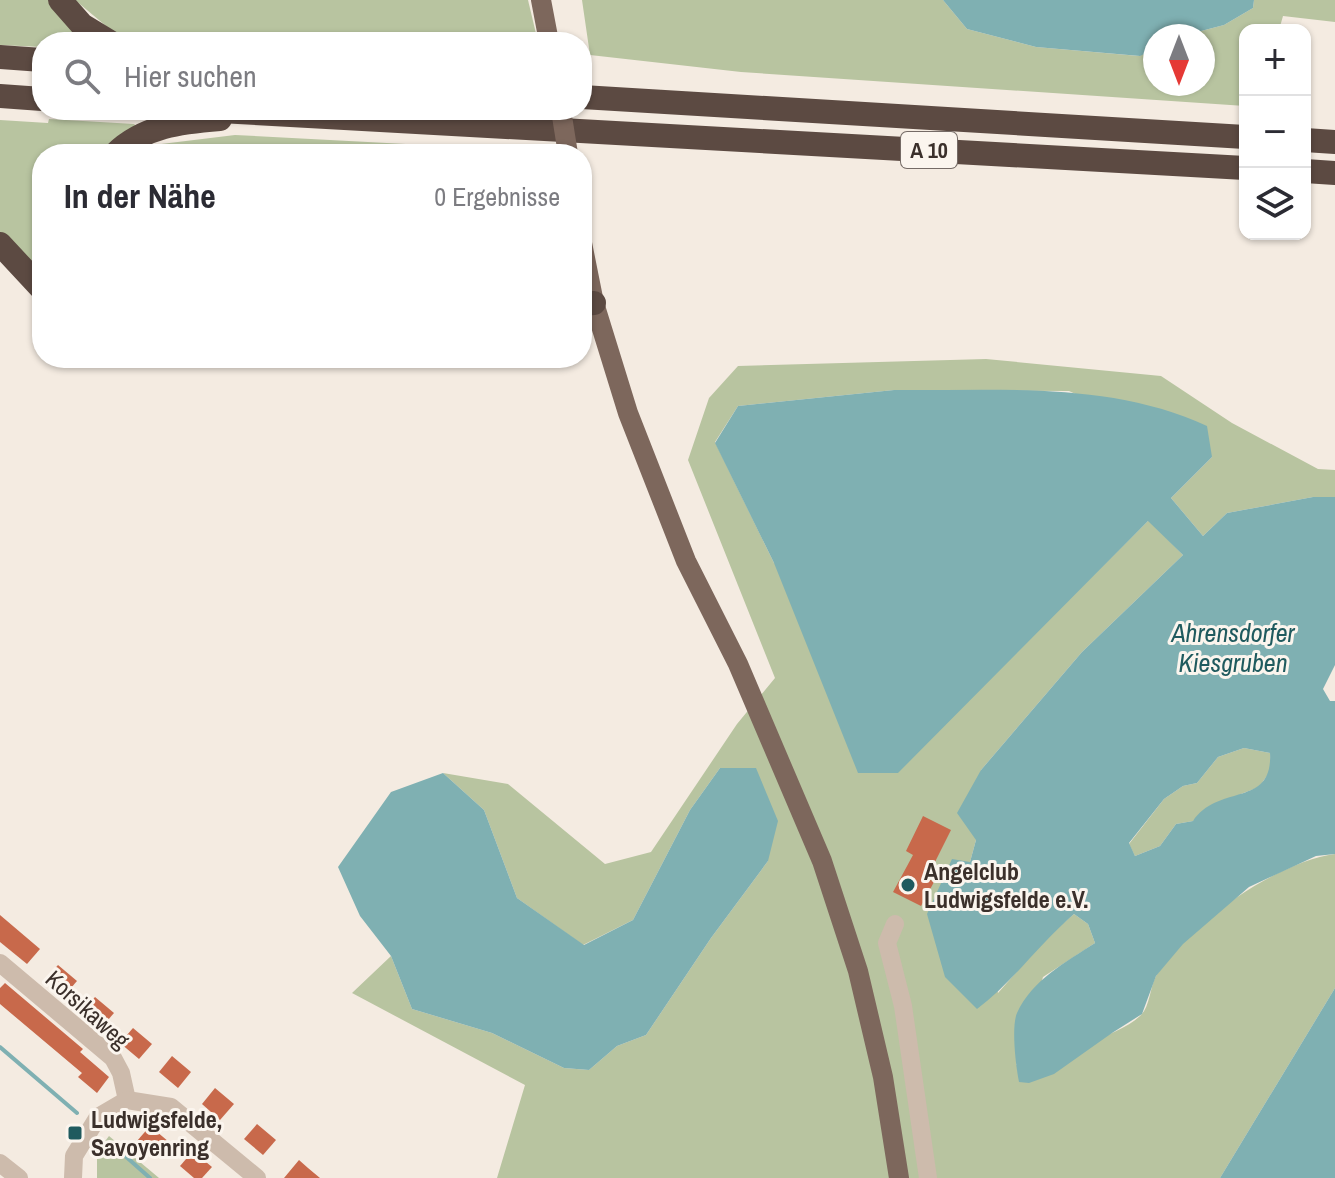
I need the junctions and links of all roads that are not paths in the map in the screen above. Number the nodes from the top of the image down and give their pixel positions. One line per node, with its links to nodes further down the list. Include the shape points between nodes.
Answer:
1 (60, 0): 3 (highway)
2 (541, 0): 4 (main road)
3 (94, 32)
4 (547, 32)
5 (0, 57): 6 (highway)
6 (32, 59)
7 (0, 96): 8 (highway)
8 (32, 98)
9 (592, 98): 13 (highway, A 10)
10 (209, 120): 16 (highway, via 150,131)
11 (362, 120): 18 (highway, A 10)
12 (563, 120): 17 (main road, bridge)
13 (1239, 137)
14 (1311, 140): 15 (highway)
15 (1335, 142)
16 (125, 144)
17 (566, 144)
18 (1239, 168)
19 (1311, 171): 20 (highway)
20 (1335, 173)
21 (0, 244): 22 (highway)
22 (32, 278)
23 (592, 310): 31 (main road, via 686,561 738,664 822,861 858,971)
24 (895, 924): 32 (street, via 887,943 903,1006)
25 (0, 963): 26 (street, Korsikaweg, via 113,1058)
26 (127, 1100): 29 (street, via 98,1117 74,1156); 30 (street, via 171,1107)
27 (0, 1163): 28 (street)
28 (19, 1178)
29 (73, 1178)
30 (257, 1178)
31 (899, 1178)
32 (928, 1178)

